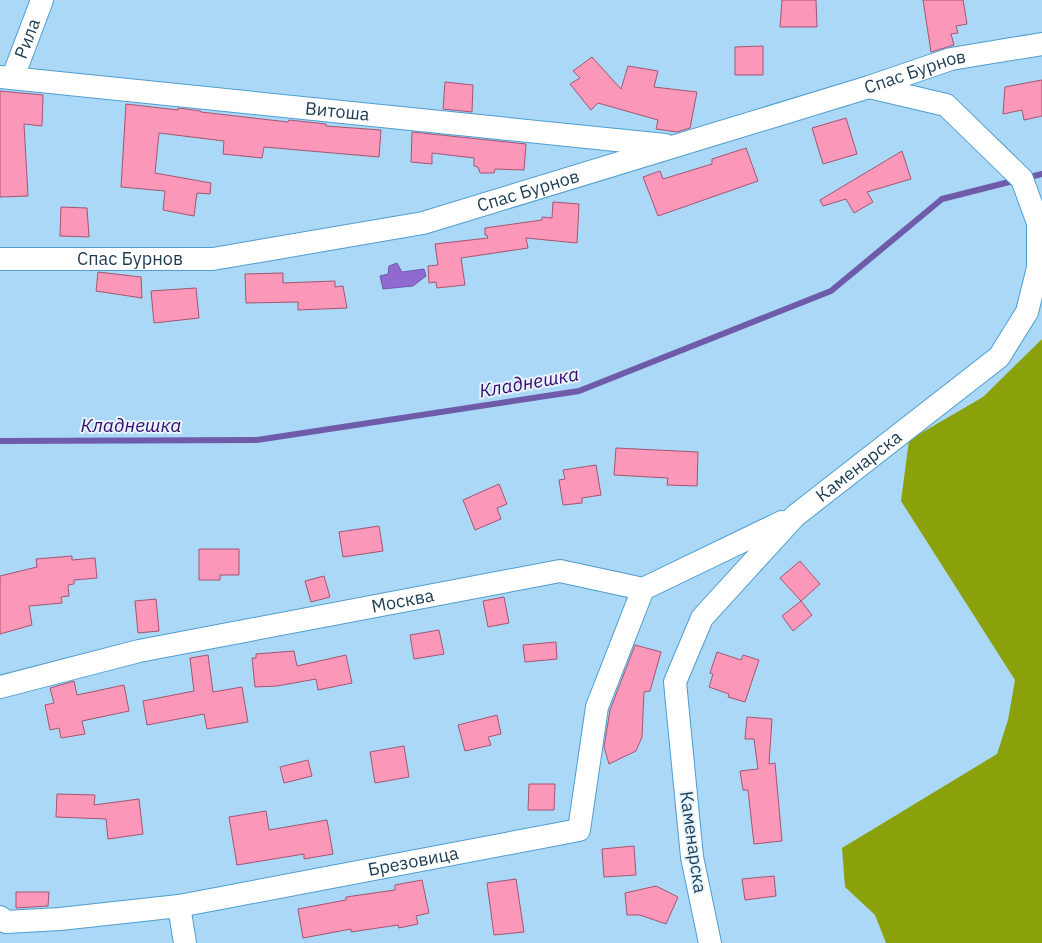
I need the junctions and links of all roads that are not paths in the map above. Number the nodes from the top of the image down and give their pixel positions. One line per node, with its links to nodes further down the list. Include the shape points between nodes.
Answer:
1 (42, 0): 3 (street, Рила)
2 (1042, 44): 4 (street, Спас Бурнов, via 951,59)
3 (7, 77): 5 (street, Витоша)
4 (869, 86): 5 (street, Спас Бурнов); 7 (street, Каменарска, via 946,105 1022,179 1038,223 1038,268 1027,312 999,357)
5 (675, 146): 6 (street, Спас Бурнов, via 423,223 213,259)
6 (0, 259)
7 (795, 516): 8 (street); 13 (street, Каменарска, via 702,618 675,682 692,857)
8 (643, 589): 9 (street, Москва, via 560,571 139,651); 10 (street, Брезовица, via 597,706 579,830)
9 (0, 687)
10 (179, 906): 11 (street, Брезовица, via 60,919 6,922); 12 (street)
11 (0, 918)
12 (185, 943)
13 (710, 943)

